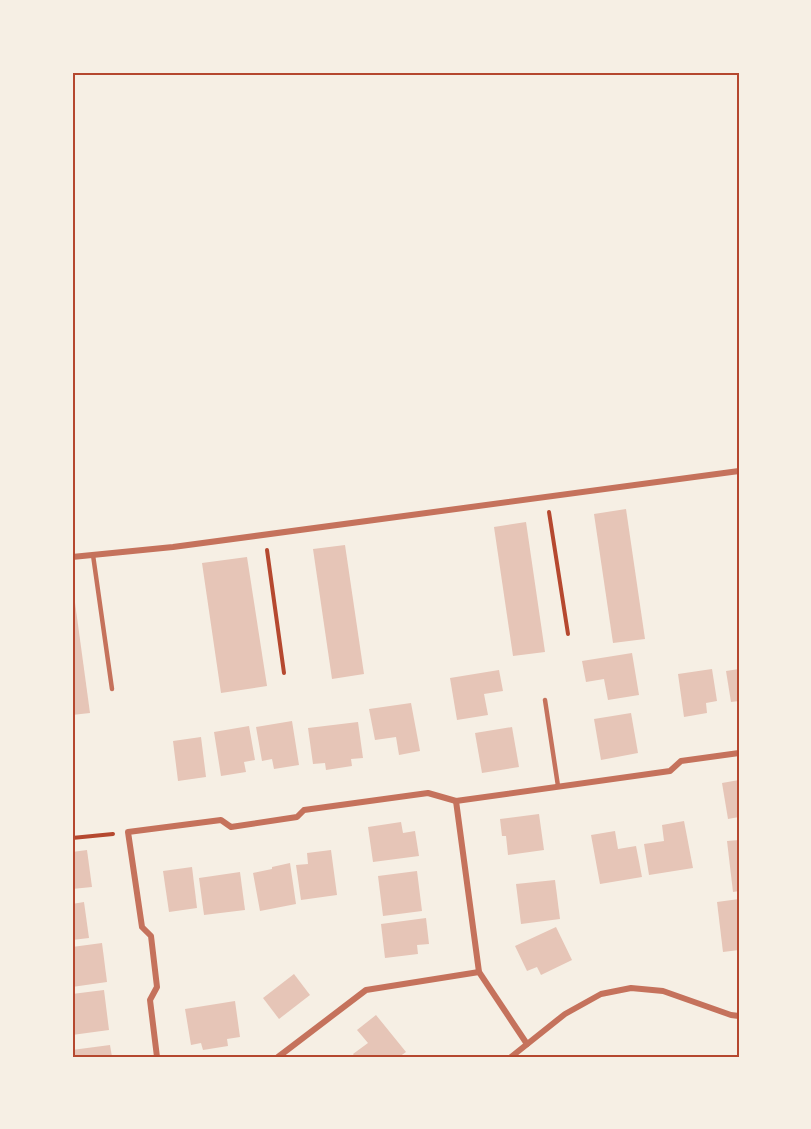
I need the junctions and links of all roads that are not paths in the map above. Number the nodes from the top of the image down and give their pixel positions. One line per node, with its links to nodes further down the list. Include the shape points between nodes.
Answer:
1 (739, 471): 2 (street)
2 (93, 555): 3 (street); 4 (lane)
3 (72, 557)
4 (112, 688)
5 (545, 700): 7 (lane)
6 (739, 753): 7 (street, via 681,761 670,771)
7 (558, 786): 8 (street)
8 (456, 801): 9 (street); 12 (street, via 428,793 304,810 297,817 231,827 221,820 128,832 142,927 151,936 157,987 150,1000)
9 (479, 972): 11 (street); 13 (street, via 366,990)
10 (739, 1016): 11 (street, via 663,991 631,988 601,994 565,1014)
11 (528, 1044): 14 (street)
12 (157, 1057)
13 (278, 1057)
14 (511, 1057)

